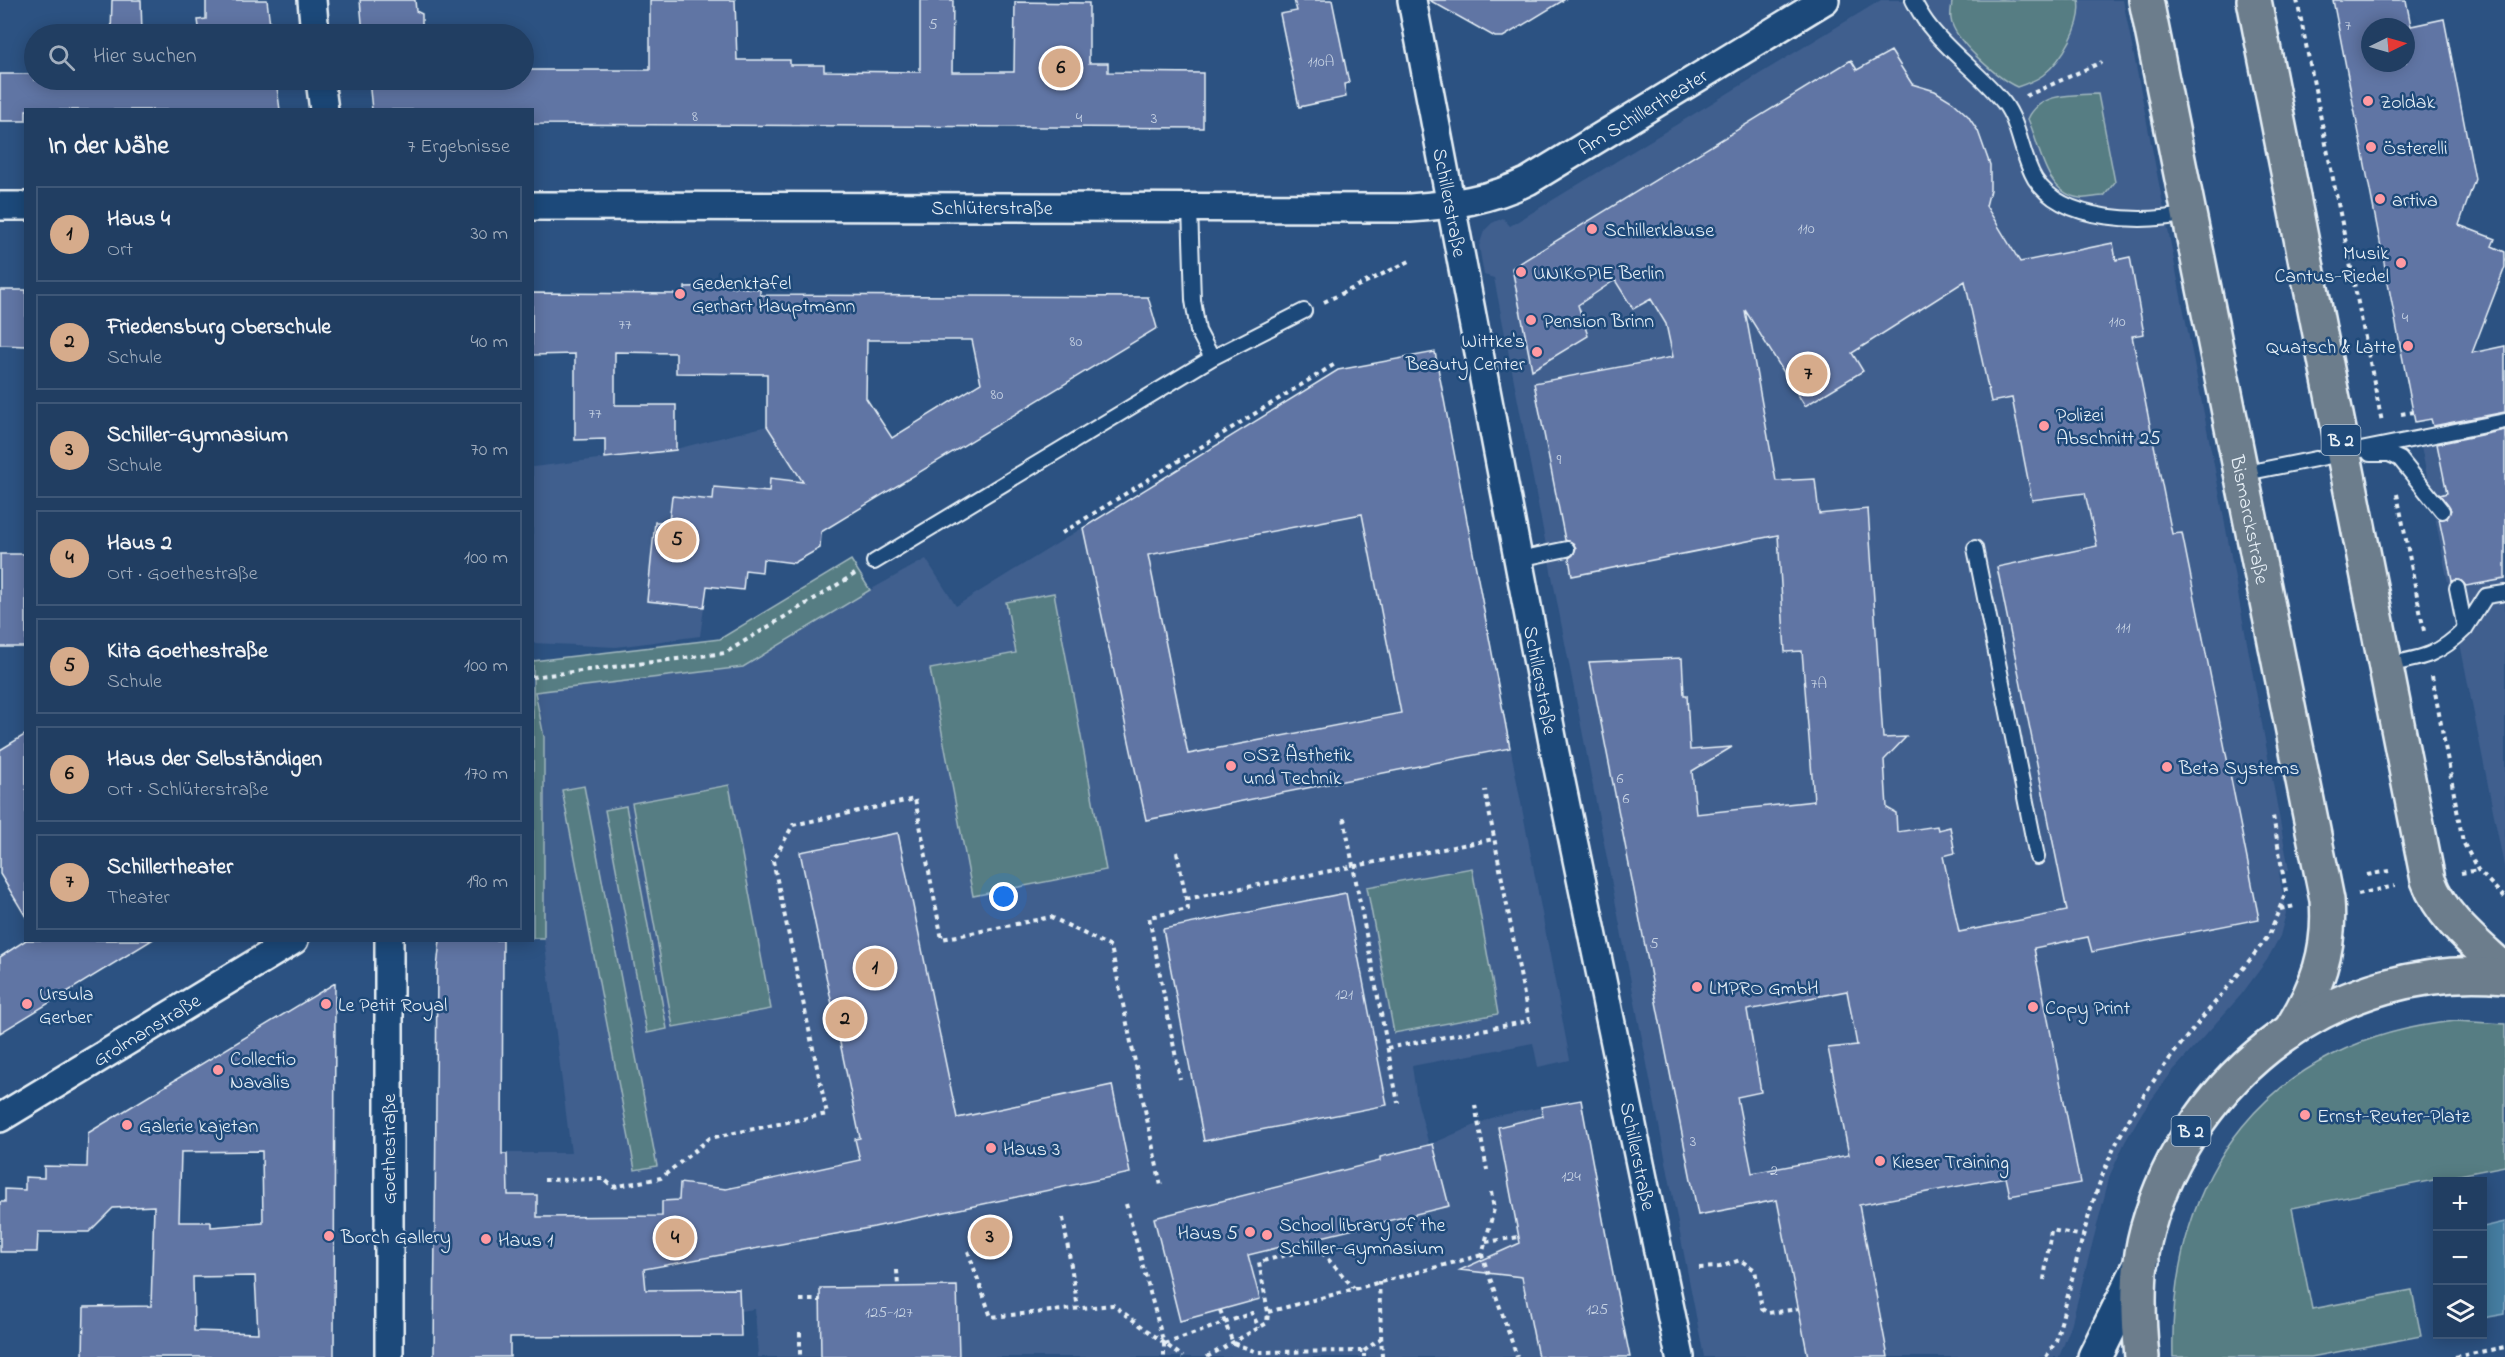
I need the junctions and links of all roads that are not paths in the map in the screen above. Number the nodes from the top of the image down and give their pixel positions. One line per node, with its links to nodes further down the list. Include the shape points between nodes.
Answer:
1 (312, 0): 7 (street)
2 (1412, 0): 10 (street, Schillerstraße)
3 (1825, 0): 10 (street, Am Schillertheater, via 1528,181 1506,192)
4 (1913, 0): 15 (lane, via 1930,28 1977,71 2006,105 2036,179 2051,194 2084,213 2114,218)
5 (2146, 0): 15 (main road, Bismarckstraße / B 2)
6 (2254, 0): 19 (main road, B 2)
7 (314, 24)
8 (321, 90): 9 (street)
9 (324, 108)
10 (1451, 205): 14 (street, Schlüterstraße); 24 (street, Schillerstraße)
11 (0, 206): 12 (street)
12 (24, 206)
13 (534, 206): 14 (street, Schlüterstraße)
14 (1190, 208): 17 (lane, via 1193,300 1198,332)
15 (2189, 214): 20 (main road, Bismarckstraße / B 2)
16 (1304, 311): 17 (lane)
17 (1212, 358): 25 (lane)
18 (2505, 421): 19 (lane)
19 (2343, 453): 20 (lane); 21 (lane, via 2389,454 2400,459); 29 (main road, B 2)
20 (2241, 474): 34 (main road, Bismarckstraße / B 2, via 2327,900 2329,928 2323,963)
21 (2442, 511)
22 (1975, 548): 30 (lane)
23 (1567, 549): 24 (lane)
24 (1519, 558): 38 (street, Schillerstraße, via 1555,753)
25 (874, 562)
26 (2457, 588): 28 (lane)
27 (2505, 592): 28 (lane, via 2485,590)
28 (2465, 628): 29 (lane, via 2447,647 2429,657)
29 (2385, 665): 33 (main road, B 2, via 2433,892 2449,916)
30 (2037, 857)
31 (291, 942): 35 (street, Grolmanstraße)
32 (389, 942): 37 (street, Goethestraße)
33 (2505, 974): 34 (main road, via 2471,972 2387,985 2341,1001)
34 (2290, 1031): 36 (main road, B 2, via 2235,1077 2192,1129 2156,1202)
35 (0, 1118)
36 (2142, 1262): 39 (main road); 40 (main road, B 2)
37 (389, 1357)
38 (1680, 1357)
39 (2095, 1357)
40 (2142, 1357)

